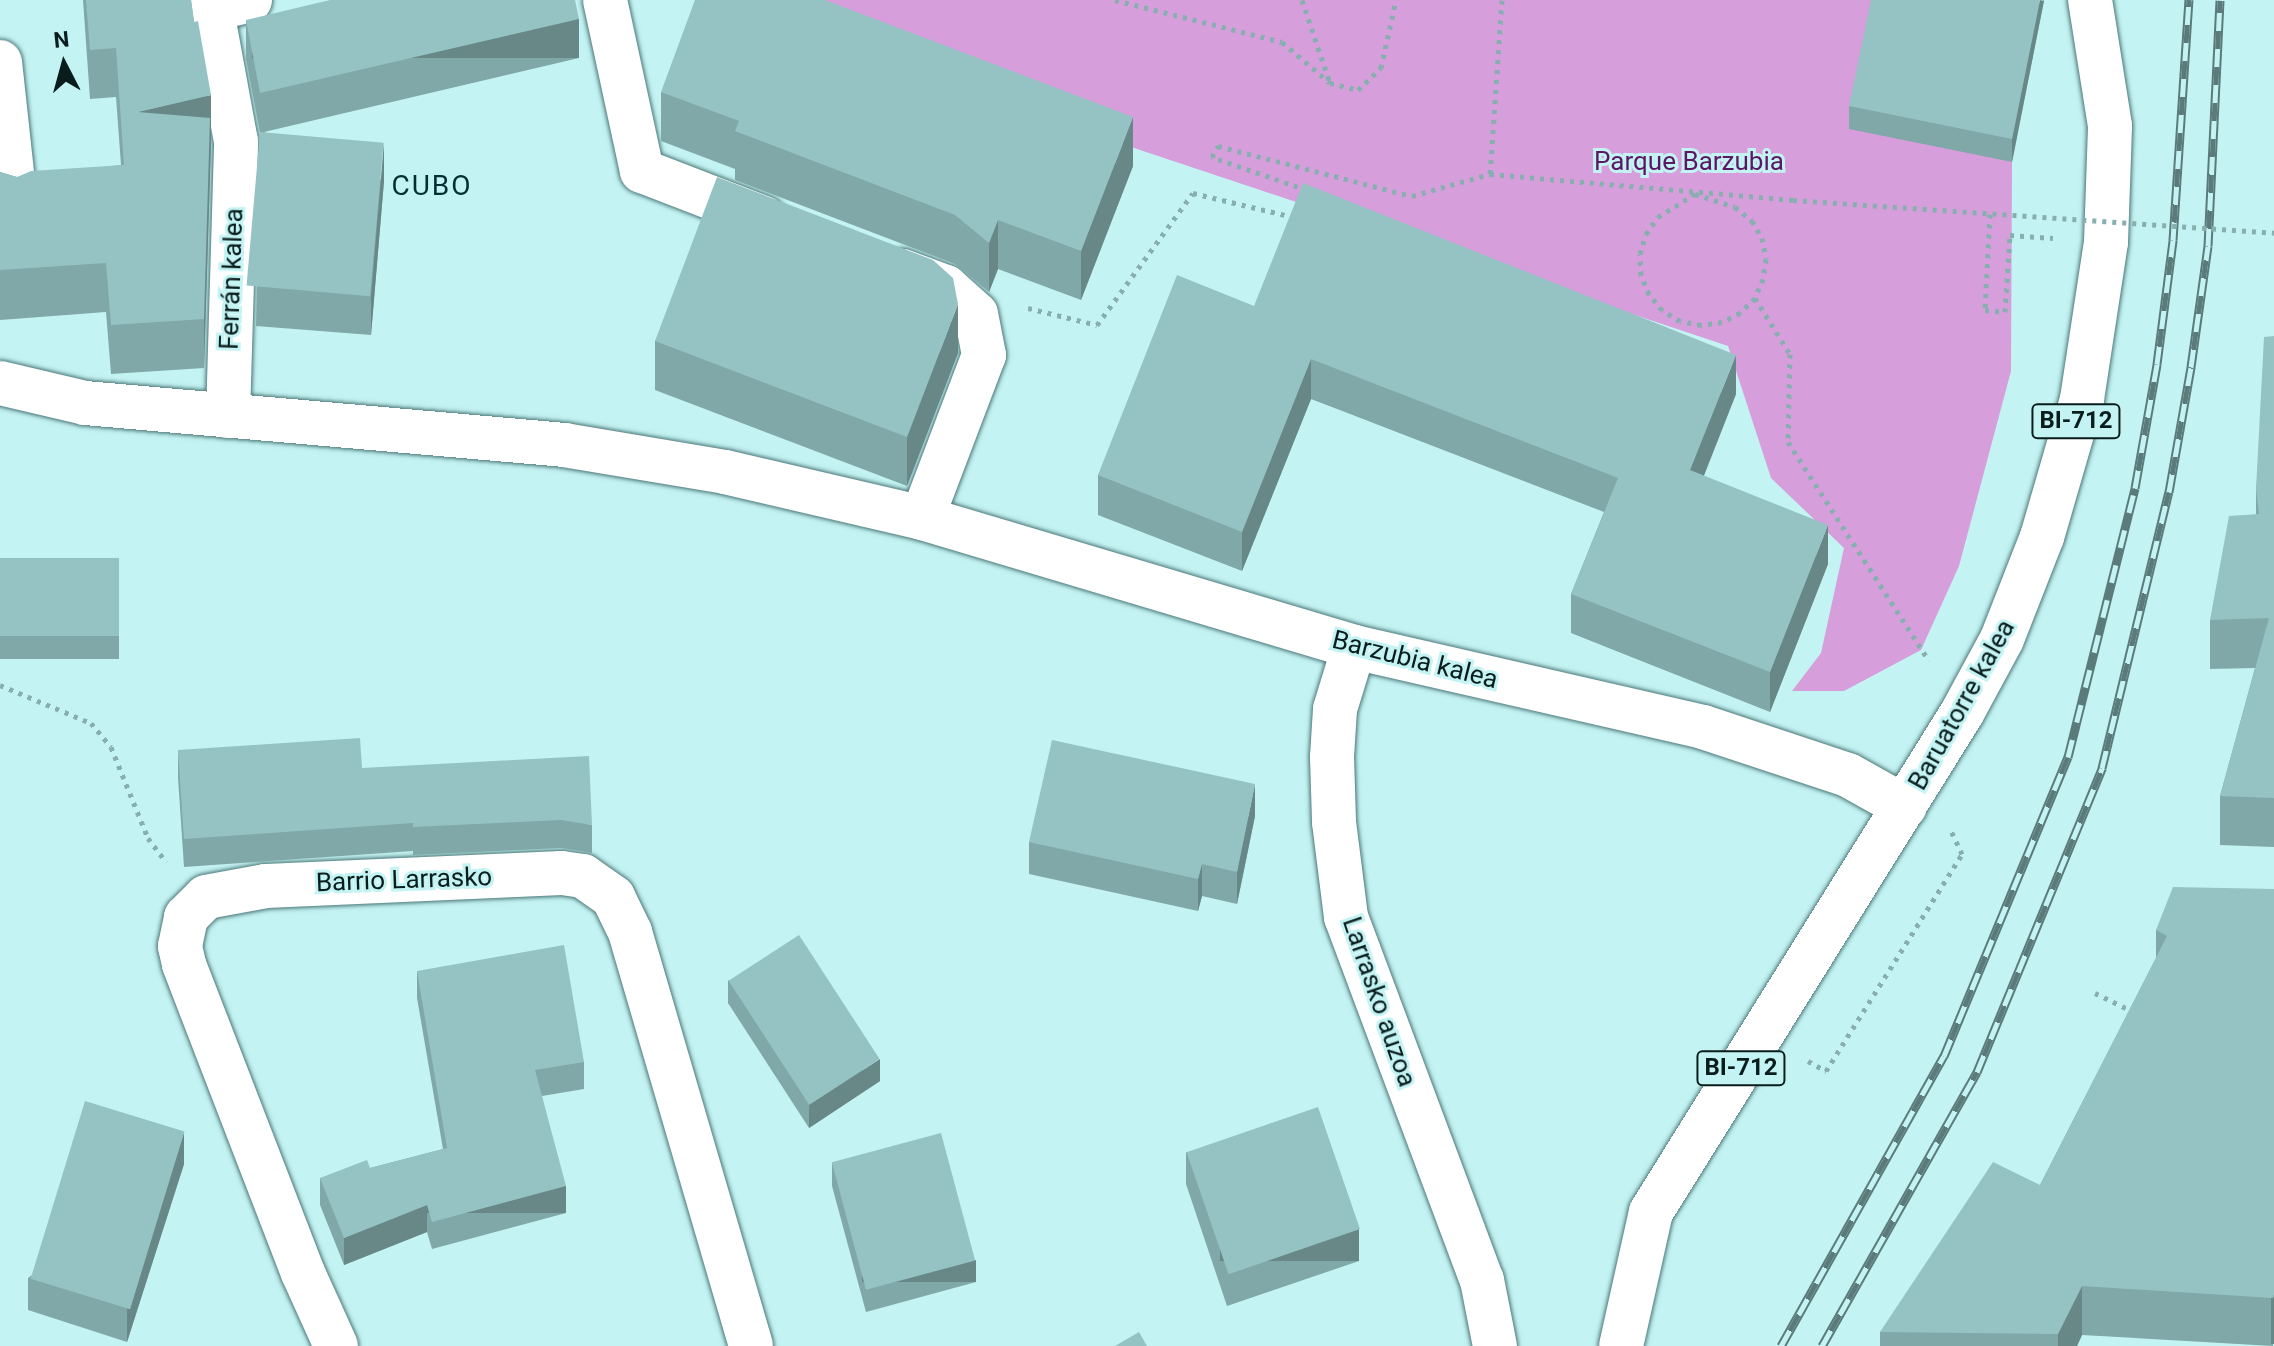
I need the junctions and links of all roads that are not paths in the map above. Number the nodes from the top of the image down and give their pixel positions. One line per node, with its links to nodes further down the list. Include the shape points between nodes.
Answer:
1 (605, 0): 6 (street, via 642,171)
2 (2090, 0): 12 (street, Baruatorre kalea / BI-712, via 2110,126 2106,242 2082,399 2042,537 2002,639)
3 (224, 3): 9 (street, Ferrán kalea, via 236,141)
4 (0, 62): 5 (street)
5 (15, 201)
6 (802, 232)
7 (860, 254): 10 (street, via 946,287 976,314 984,355)
8 (0, 383): 9 (street, Barzubia kalea, via 85,403)
9 (228, 416): 10 (street, Barzubia kalea, via 564,445 725,472)
10 (922, 518): 11 (street, Barzubia kalea)
11 (1354, 647): 12 (street, Barzubia kalea, via 1703,727 1848,775); 15 (street, Larrasko auzoa, via 1335,709 1332,757 1346,917 1482,1280)
12 (1905, 807): 16 (street, Baruatorre kalea / BI-712, via 1651,1212)
13 (336, 1346): 14 (street, Barrio Larrasko, via 184,964 180,946 186,917 206,897 266,886 562,873 583,876 613,897 630,932)
14 (751, 1346)
15 (1495, 1346)
16 (1621, 1346)

